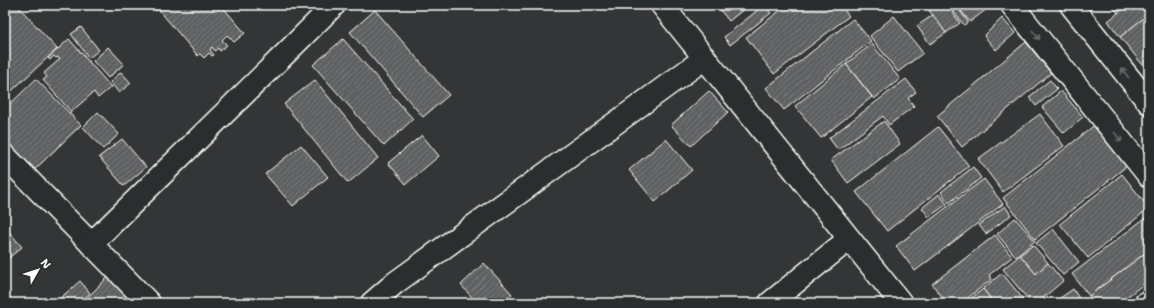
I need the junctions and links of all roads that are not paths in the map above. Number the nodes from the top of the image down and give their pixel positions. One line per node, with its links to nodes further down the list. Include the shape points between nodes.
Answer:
1 (334, 5): 10 (street)
2 (662, 5): 5 (street)
3 (1012, 5): 8 (street, one-way to 8)
4 (1071, 5): 6 (street, one-way to 4)
5 (705, 58): 9 (street); 13 (street, via 395,283)
6 (1149, 103)
7 (5, 156): 10 (street)
8 (1149, 176)
9 (849, 239): 14 (street); 15 (street)
10 (90, 244): 12 (street)
11 (1149, 300): 16 (street)
12 (149, 303)
13 (372, 303)
14 (770, 303)
15 (901, 303)
16 (1146, 303)

